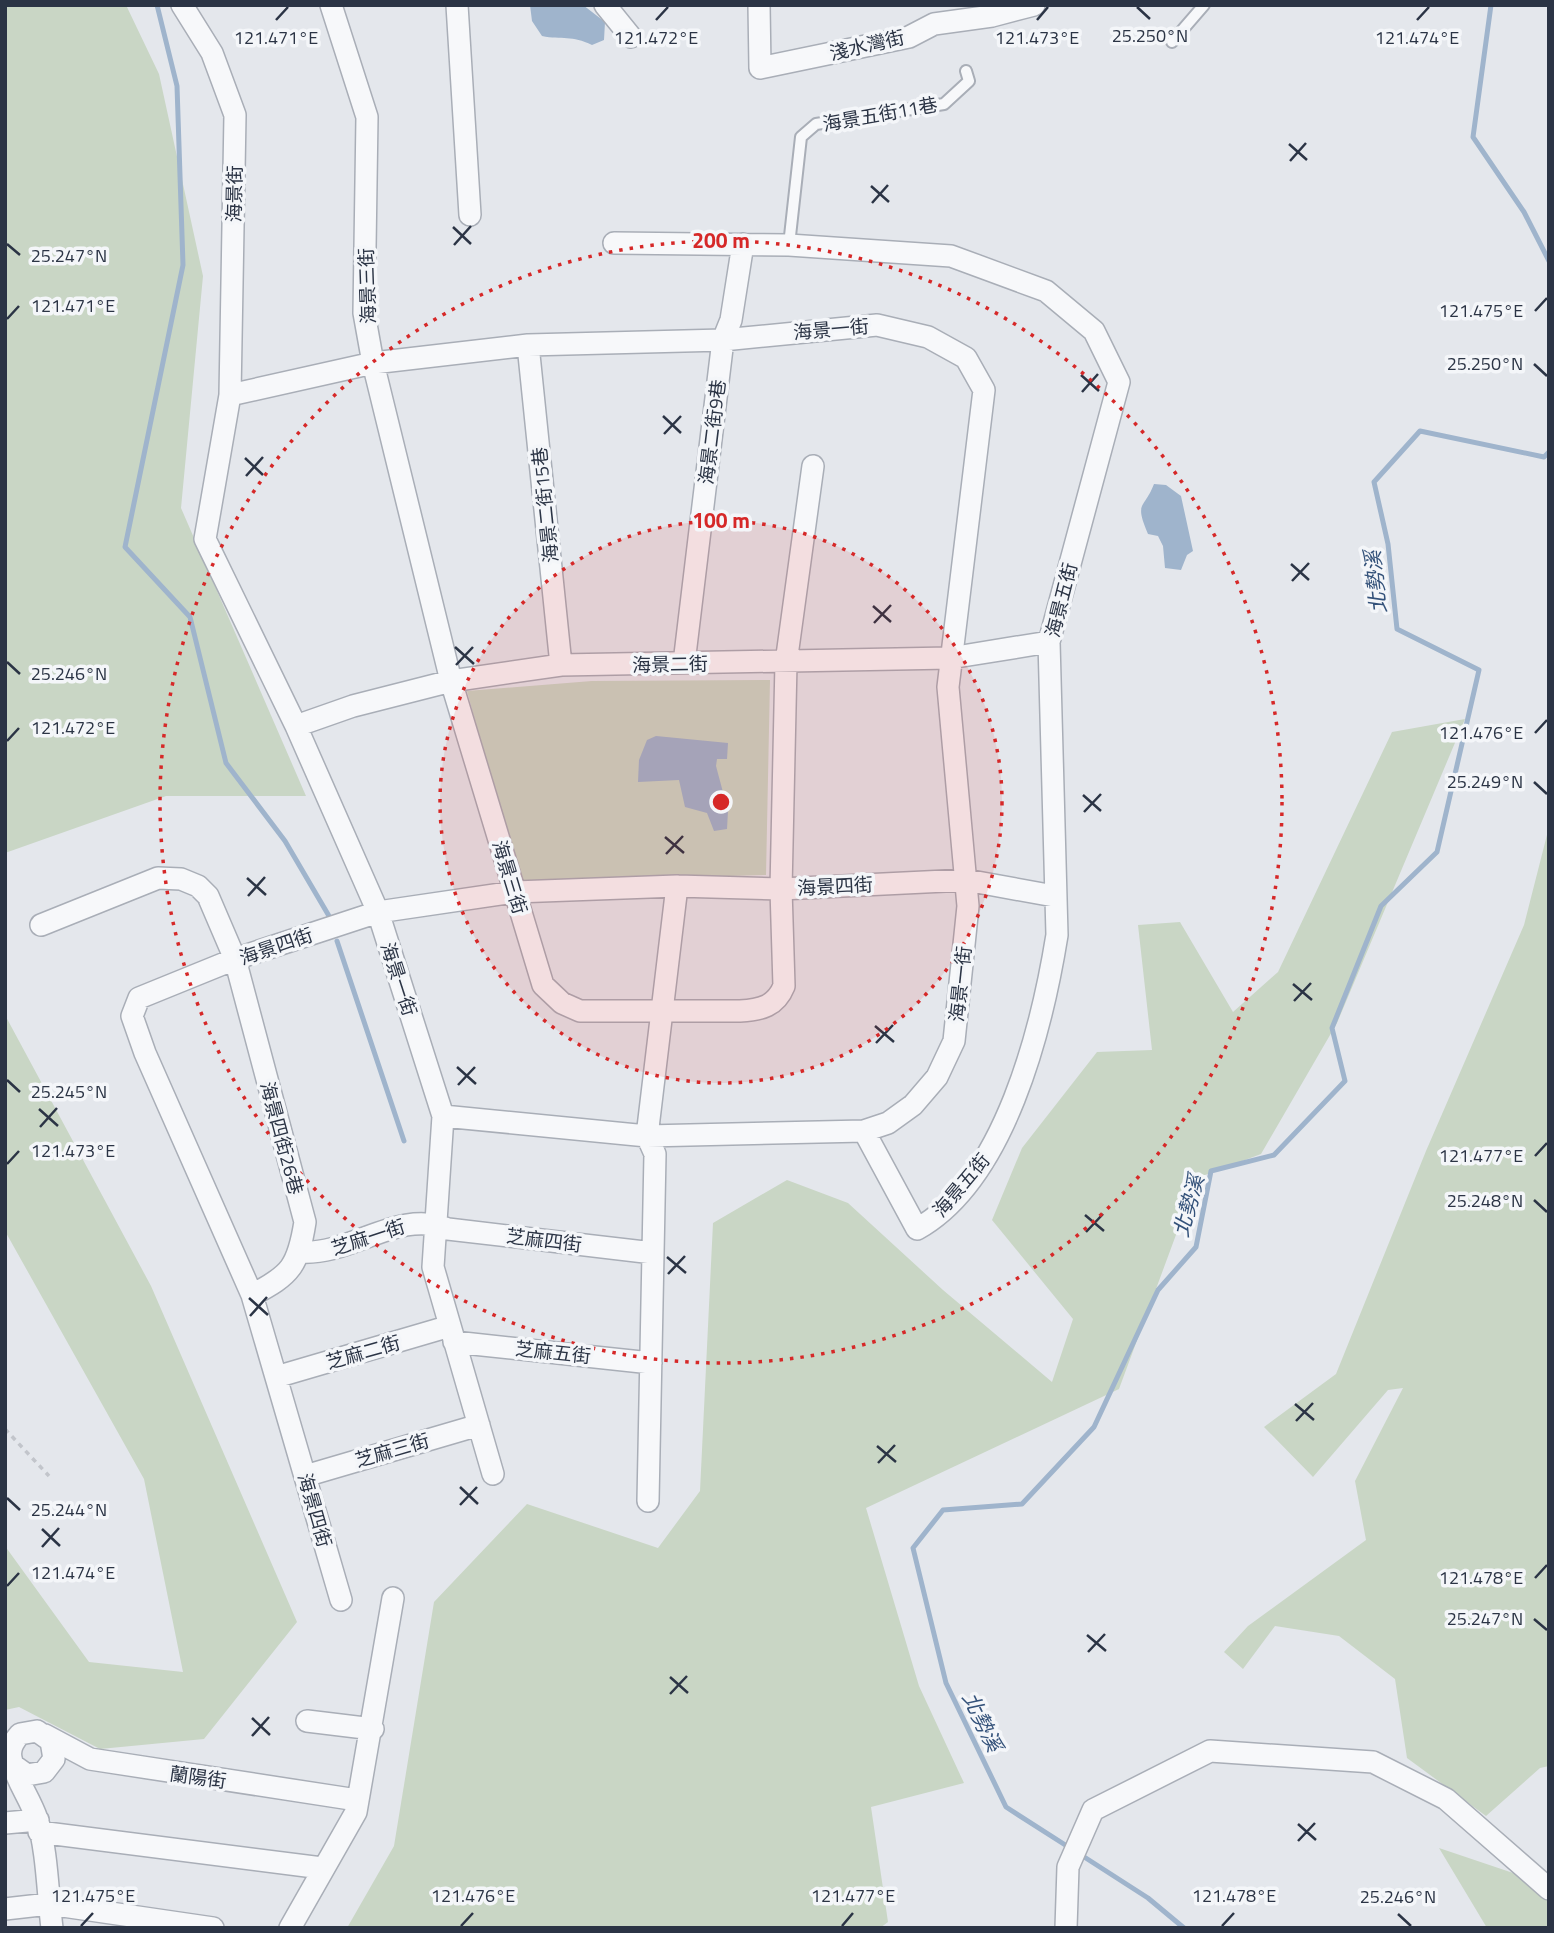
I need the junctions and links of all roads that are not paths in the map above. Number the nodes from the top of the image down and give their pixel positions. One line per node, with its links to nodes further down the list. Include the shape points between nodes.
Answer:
1 (182, 5): 18 (street, 海景街, via 212,53 235,115)
2 (331, 5): 17 (street, 海景三街, via 368,117 364,313)
3 (457, 5): 11 (street)
4 (605, 5): 8 (street)
5 (759, 5): 6 (street, 淺水灣街, via 760,68 909,37 934,24)
6 (1034, 5)
7 (1204, 5): 9 (lane)
8 (631, 37)
9 (1172, 42)
10 (966, 71): 14 (lane, 海景五街11巷, via 969,81 944,104 816,124 801,137)
11 (470, 215)
12 (614, 243): 13 (street, 海景五街)
13 (743, 244): 14 (street, 海景五街); 15 (street, 海景二街9巷, via 731,320)
14 (789, 245): 20 (street, 海景五街, via 951,256 1046,291 1094,331 1119,382)
15 (723, 340): 16 (street, 海景一街); 21 (street, 海景一街, via 877,325 928,337 966,358 984,390); 22 (street, 海景二街9巷)
16 (528, 345): 17 (street, 海景一街); 24 (street, 海景二街15巷)
17 (373, 363): 18 (street, 海景一街); 25 (street, 海景三街)
18 (230, 395): 26 (street, 海景一街, via 205,539)
19 (813, 466): 23 (street, 海景三街)
20 (1049, 642): 21 (street, 海景二街); 31 (street, 海景五街)
21 (950, 658): 23 (street, 海景二街); 27 (street, 海景一街, via 948,687)
22 (684, 663): 23 (street, 海景二街); 24 (street, 海景二街)
23 (786, 663): 29 (street, 海景三街)
24 (561, 665): 25 (street, 海景二街)
25 (451, 681): 26 (street, 海景二街); 30 (street, 海景三街)
26 (296, 726): 32 (street, 海景一街)
27 (966, 880): 29 (street, 海景四街); 31 (street, 海景四街); 37 (street, 海景一街, via 968,906 954,1041 937,1077 913,1105)
28 (677, 886): 29 (street, 海景四街); 30 (street, 海景四街); 35 (street)
29 (781, 889): 35 (street, 海景三街, via 785,986 779,998 761,1010)
30 (515, 891): 32 (street, 海景四街); 35 (street, 海景三街, via 543,985 562,1003 580,1011)
31 (1054, 896): 37 (street, 海景五街, via 1057,935 1029,1060 989,1156 935,1219 917,1229)
32 (378, 912): 34 (street, 海景四街); 36 (street, 海景一街)
33 (40, 925): 34 (street, 海景四街26巷, via 158,878 181,878 208,896)
34 (235, 960): 40 (street, 海景四街26巷, via 305,1222); 42 (street, 海景四街, via 139,999 132,1016)
35 (663, 1009): 38 (street)
36 (443, 1116): 38 (street, 海景一街); 39 (street)
37 (864, 1131): 38 (street, 海景一街)
38 (647, 1136): 41 (street, via 655,1154)
39 (436, 1224): 40 (street, 芝麻一街, via 417,1221 318,1253); 41 (street, 芝麻四街); 43 (street, via 433,1267)
40 (300, 1252): 42 (street, 海景四街26巷, via 279,1281)
41 (653, 1254): 44 (street)
42 (252, 1295): 45 (street, 海景四街)
43 (452, 1334): 44 (street, 芝麻五街); 45 (street, 芝麻二街); 46 (street)
44 (651, 1363): 49 (street)
45 (276, 1377): 48 (street, 海景四街)
46 (478, 1425): 47 (street); 48 (street, 芝麻三街)
47 (493, 1474)
48 (305, 1475): 51 (street, 海景四街)
49 (648, 1502)
50 (393, 1598): 54 (street)
51 (341, 1600)
52 (307, 1721): 54 (street)
53 (5, 1725): 55 (street, 蘭陽街)
54 (373, 1729): 58 (street)
55 (41, 1733): 56 (street, via 20,1734 10,1748); 57 (street, via 55,1750); 58 (street, 蘭陽街, via 90,1759)
56 (10, 1758): 57 (street, via 27,1775 36,1776); 60 (street)
57 (51, 1766): 60 (street)
58 (357, 1800): 61 (street, via 356,1812)
59 (5, 1822): 60 (street)
60 (38, 1826): 61 (street); 63 (street)
61 (322, 1868): 67 (street)
62 (1549, 1889): 68 (street, via 1446,1798 1373,1762 1210,1751 1093,1810 1070,1862)
63 (49, 1904): 64 (street); 65 (street); 66 (street)
64 (5, 1909)
65 (52, 1928)
66 (213, 1928)
67 (290, 1928)
68 (1066, 1928)

